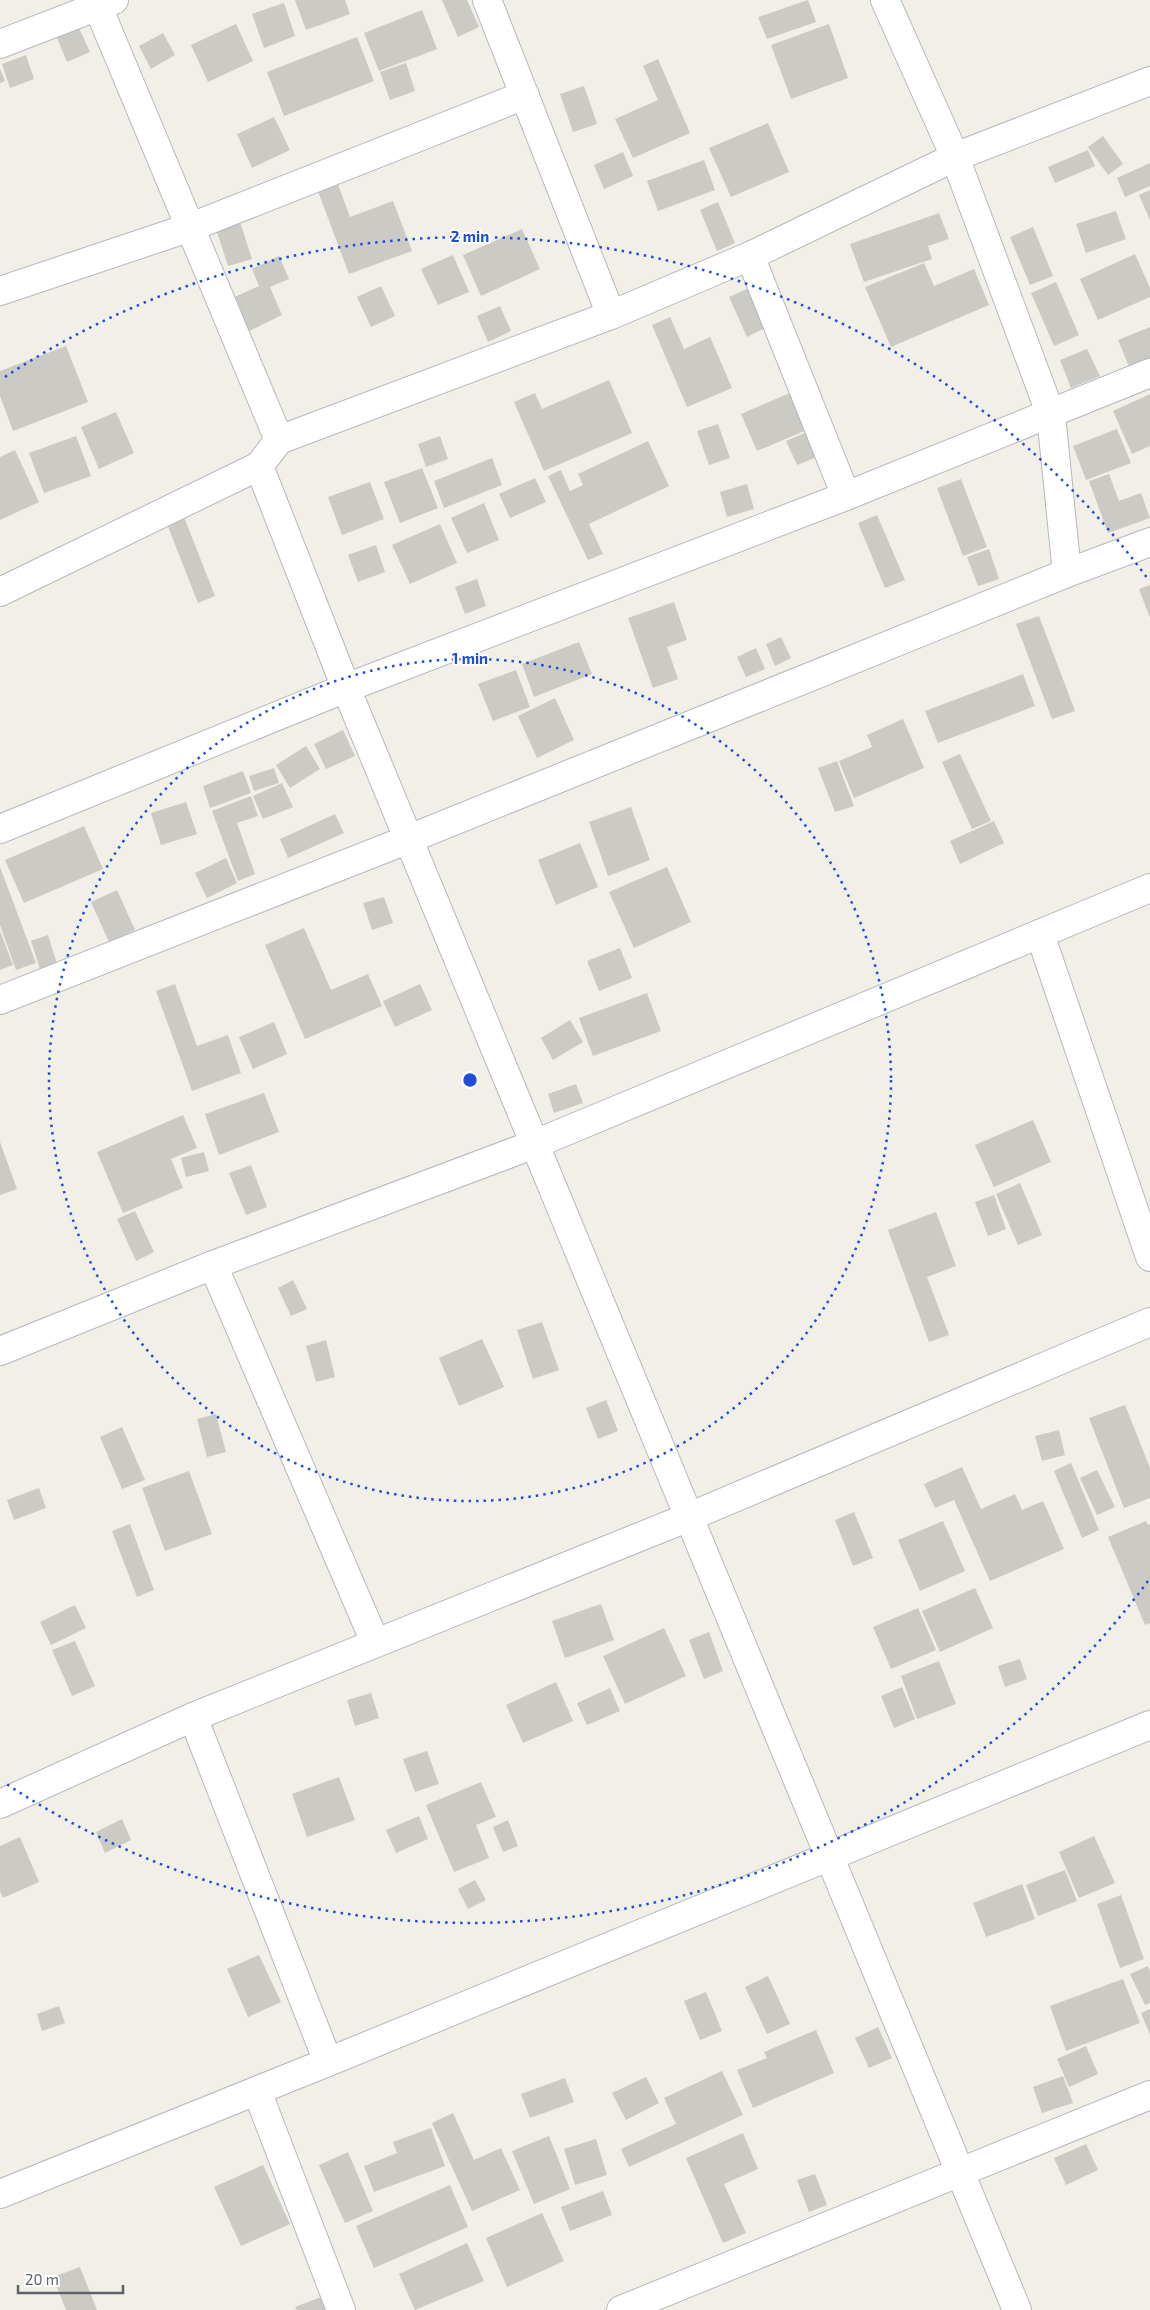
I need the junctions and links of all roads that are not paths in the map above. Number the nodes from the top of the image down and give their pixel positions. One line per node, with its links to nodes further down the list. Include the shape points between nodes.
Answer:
1 (487, 0): 6 (street)
2 (885, 0): 7 (street)
3 (106, 4): 4 (street); 8 (street)
4 (0, 44)
5 (1150, 81): 7 (street)
6 (524, 94): 8 (street); 11 (street)
7 (955, 157): 9 (street); 13 (street)
8 (191, 227): 10 (street); 14 (street)
9 (750, 256): 11 (street); 16 (street)
10 (0, 291)
11 (611, 315): 14 (street)
12 (1150, 373): 13 (street)
13 (1051, 414): 16 (street); 18 (street)
14 (279, 440): 15 (street)
15 (259, 466): 19 (street); 20 (street)
16 (846, 496): 20 (street)
17 (1150, 542): 18 (street)
18 (1068, 573): 22 (street)
19 (0, 592)
20 (346, 688): 21 (street); 22 (street)
21 (0, 829)
22 (409, 839): 25 (street); 26 (street)
23 (1150, 888): 24 (street)
24 (1040, 934): 26 (street); 27 (street)
25 (0, 1000)
26 (535, 1144): 28 (street); 31 (street)
27 (1150, 1257)
28 (213, 1265): 30 (street); 32 (street)
29 (1150, 1322): 31 (street)
30 (0, 1351)
31 (689, 1517): 32 (street); 36 (street)
32 (375, 1642): 33 (street)
33 (193, 1717): 35 (street); 37 (street)
34 (1150, 1725): 36 (street)
35 (0, 1804)
36 (829, 1858): 37 (street); 40 (street)
37 (328, 2062): 38 (street)
38 (257, 2091): 41 (street); 42 (street)
39 (1150, 2095): 40 (street)
40 (961, 2174): 43 (street); 44 (street)
41 (0, 2194)
42 (341, 2310)
43 (620, 2310)
44 (1017, 2310)

